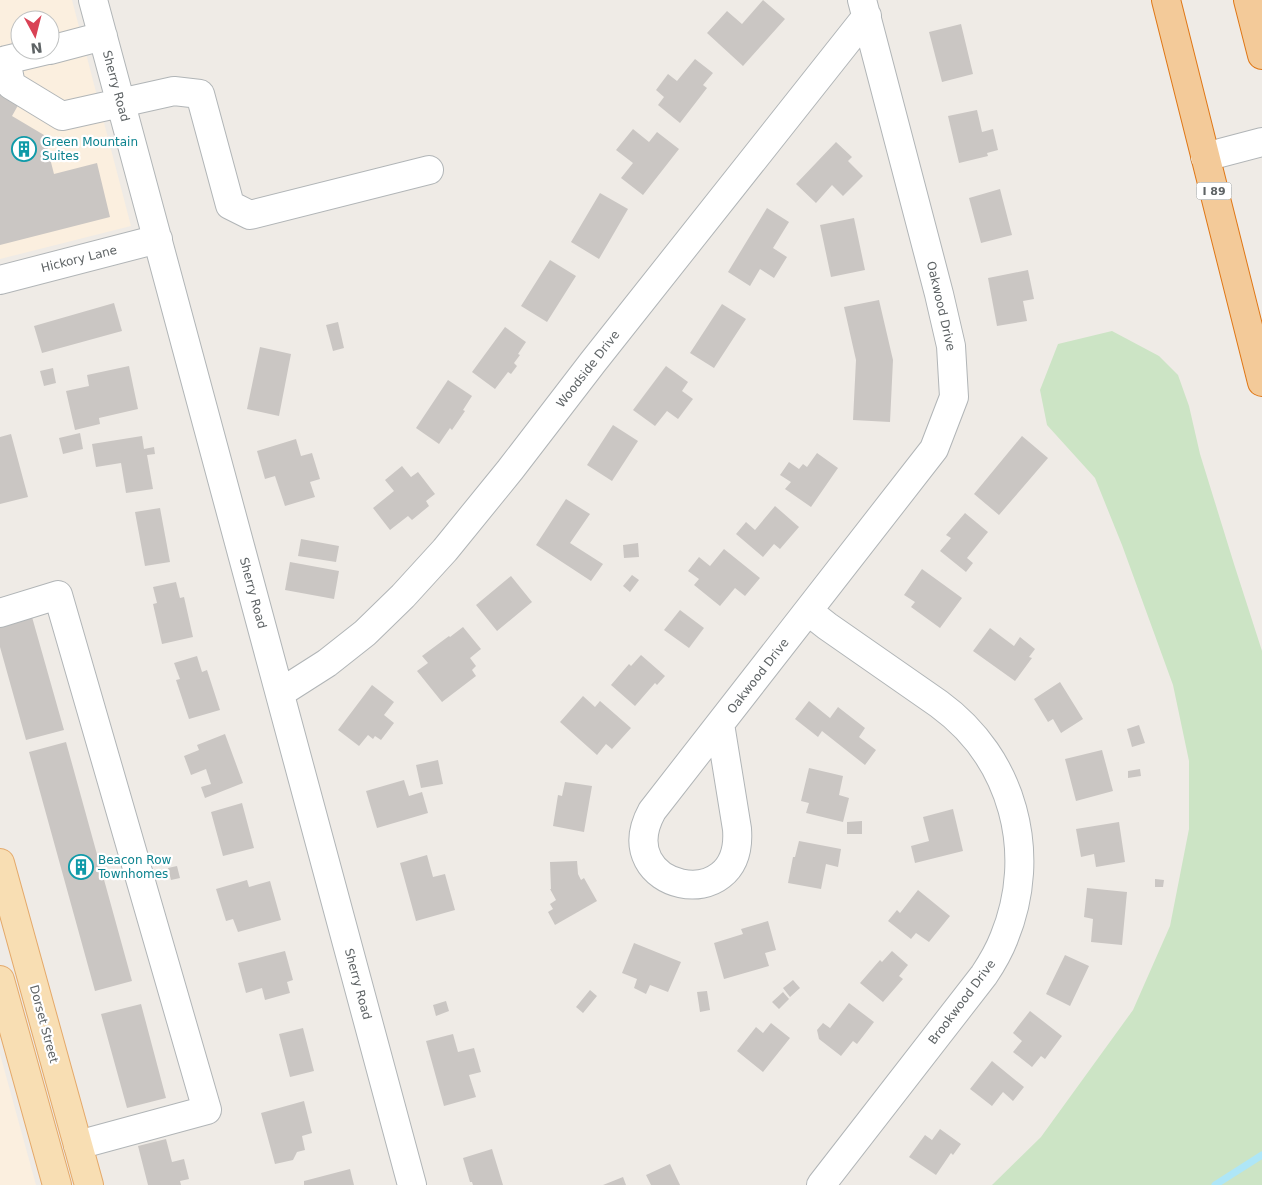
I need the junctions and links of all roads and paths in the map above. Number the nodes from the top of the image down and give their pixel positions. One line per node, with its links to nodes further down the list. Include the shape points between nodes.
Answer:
1 (93, 0): 5 (street, Sherry Road)
2 (1166, 0): 11 (highway, I 89)
3 (1248, 0): 7 (highway)
4 (864, 8): 16 (street, Oakwood Drive, via 939,294 951,346 954,397 934,449); 18 (street, Woodside Drive, via 445,550 365,634)
5 (103, 36): 6 (street); 9 (street, Sherry Road)
6 (60, 47)
7 (1262, 55)
8 (10, 59): 9 (street, via 6,60 11,85 62,116)
9 (121, 102): 12 (street, via 174,91 200,94 230,206 250,215); 13 (street, Sherry Road)
10 (1262, 142): 11 (street)
11 (1205, 157): 15 (highway, I 89)
12 (429, 170)
13 (158, 239): 14 (street, Hickory Lane); 18 (street, Sherry Road)
14 (0, 280)
15 (1262, 382)
16 (808, 611): 19 (street, Oakwood Drive); 27 (street, Brookwood Drive, via 934,700 970,730 1003,782 1015,820 1020,860 1011,920 995,958)
17 (0, 613): 23 (street, via 58,595 207,1110)
18 (280, 693): 26 (street, Sherry Road)
19 (720, 724): 19 (street, Oakwood Drive, via 737,829 736,851 726,870 713,880 697,885 676,883 650,863 644,831 652,811)
20 (0, 862): 23 (main road, Dorset Street)
21 (0, 980): 22 (main road)
22 (5, 1020): 24 (main road)
23 (78, 1145): 25 (main road, Dorset Street)
24 (57, 1185)
25 (89, 1185)
26 (412, 1185)
27 (821, 1185)

